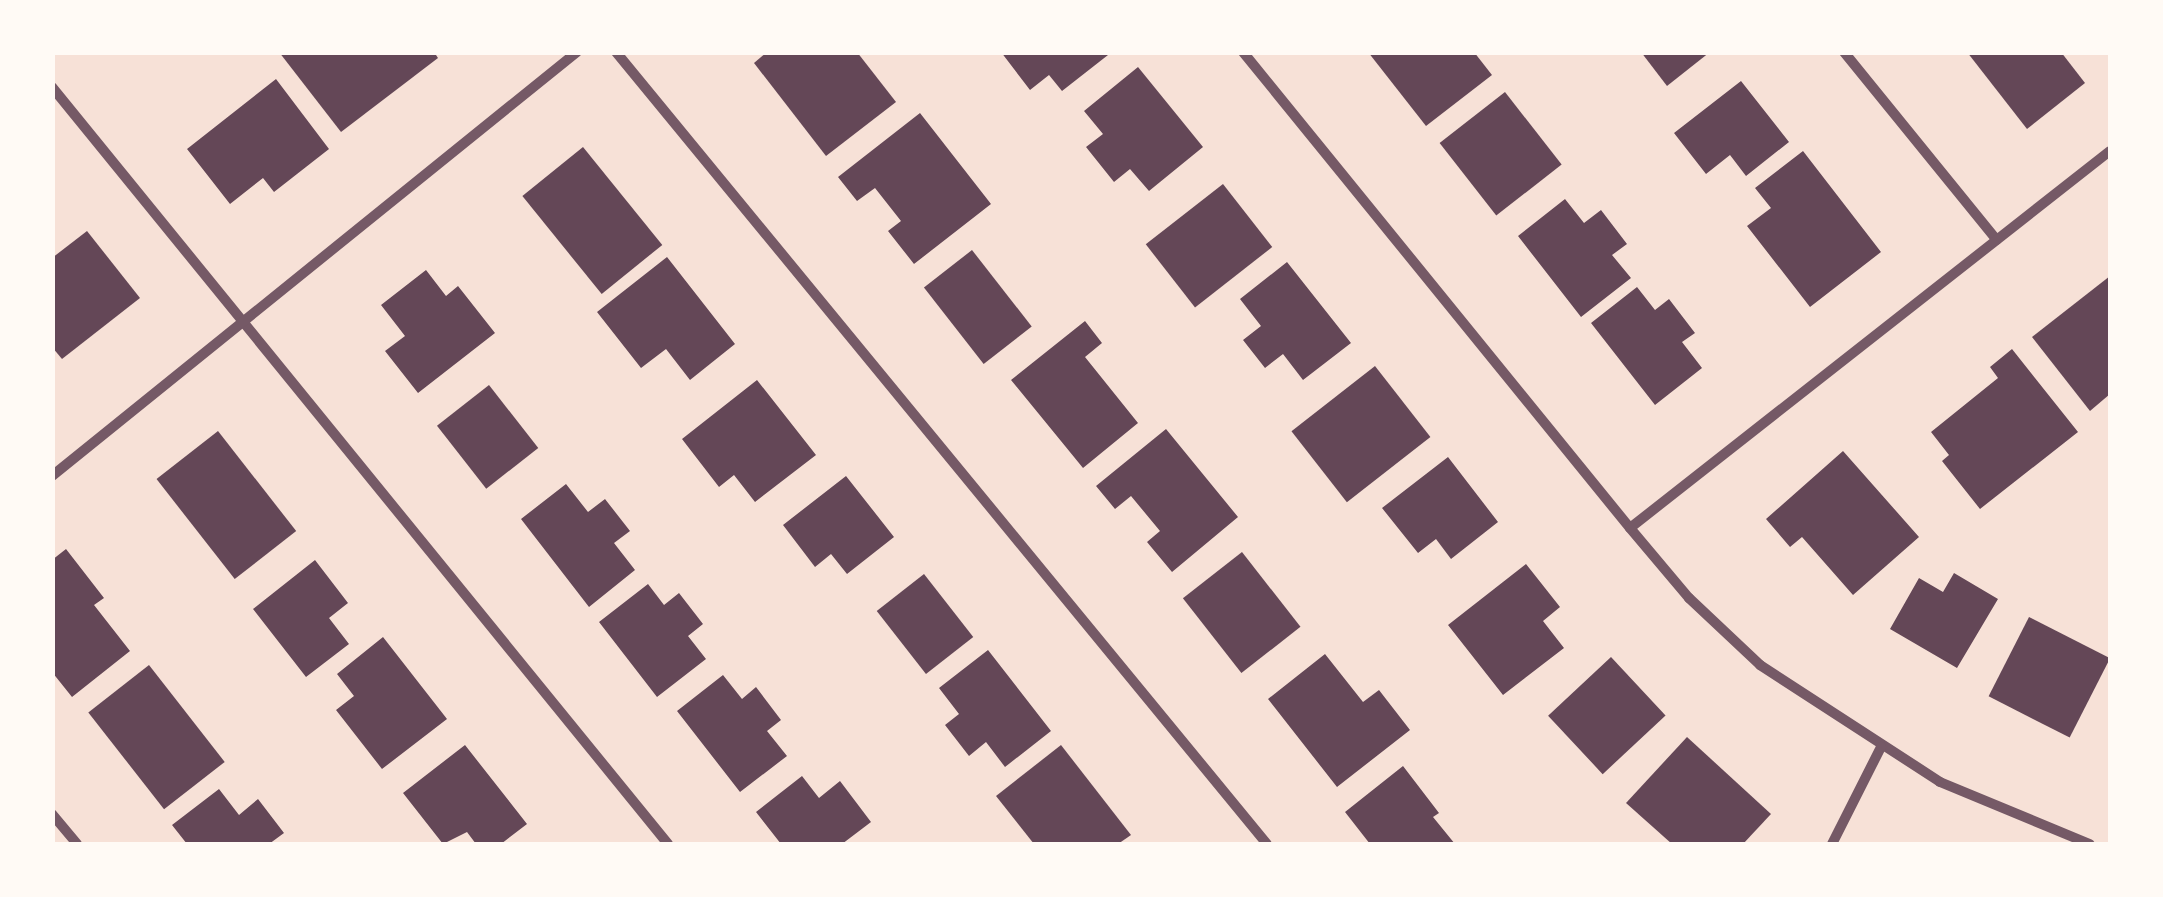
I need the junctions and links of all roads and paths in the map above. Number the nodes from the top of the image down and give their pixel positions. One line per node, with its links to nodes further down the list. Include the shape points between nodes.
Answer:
1 (578, 52): 8 (street)
2 (616, 52): 15 (street)
3 (1243, 52): 10 (street)
4 (1844, 52): 7 (street)
5 (52, 87): 8 (street)
6 (2110, 151): 7 (street)
7 (1997, 240): 10 (street)
8 (244, 322): 9 (street); 14 (street)
9 (52, 476)
10 (1630, 528): 11 (street, via 1689,598 1760,665)
11 (1881, 747): 16 (street); 17 (street, via 1940,782)
12 (52, 814): 13 (street)
13 (77, 844)
14 (668, 844)
15 (1267, 844)
16 (1832, 844)
17 (2090, 844)

